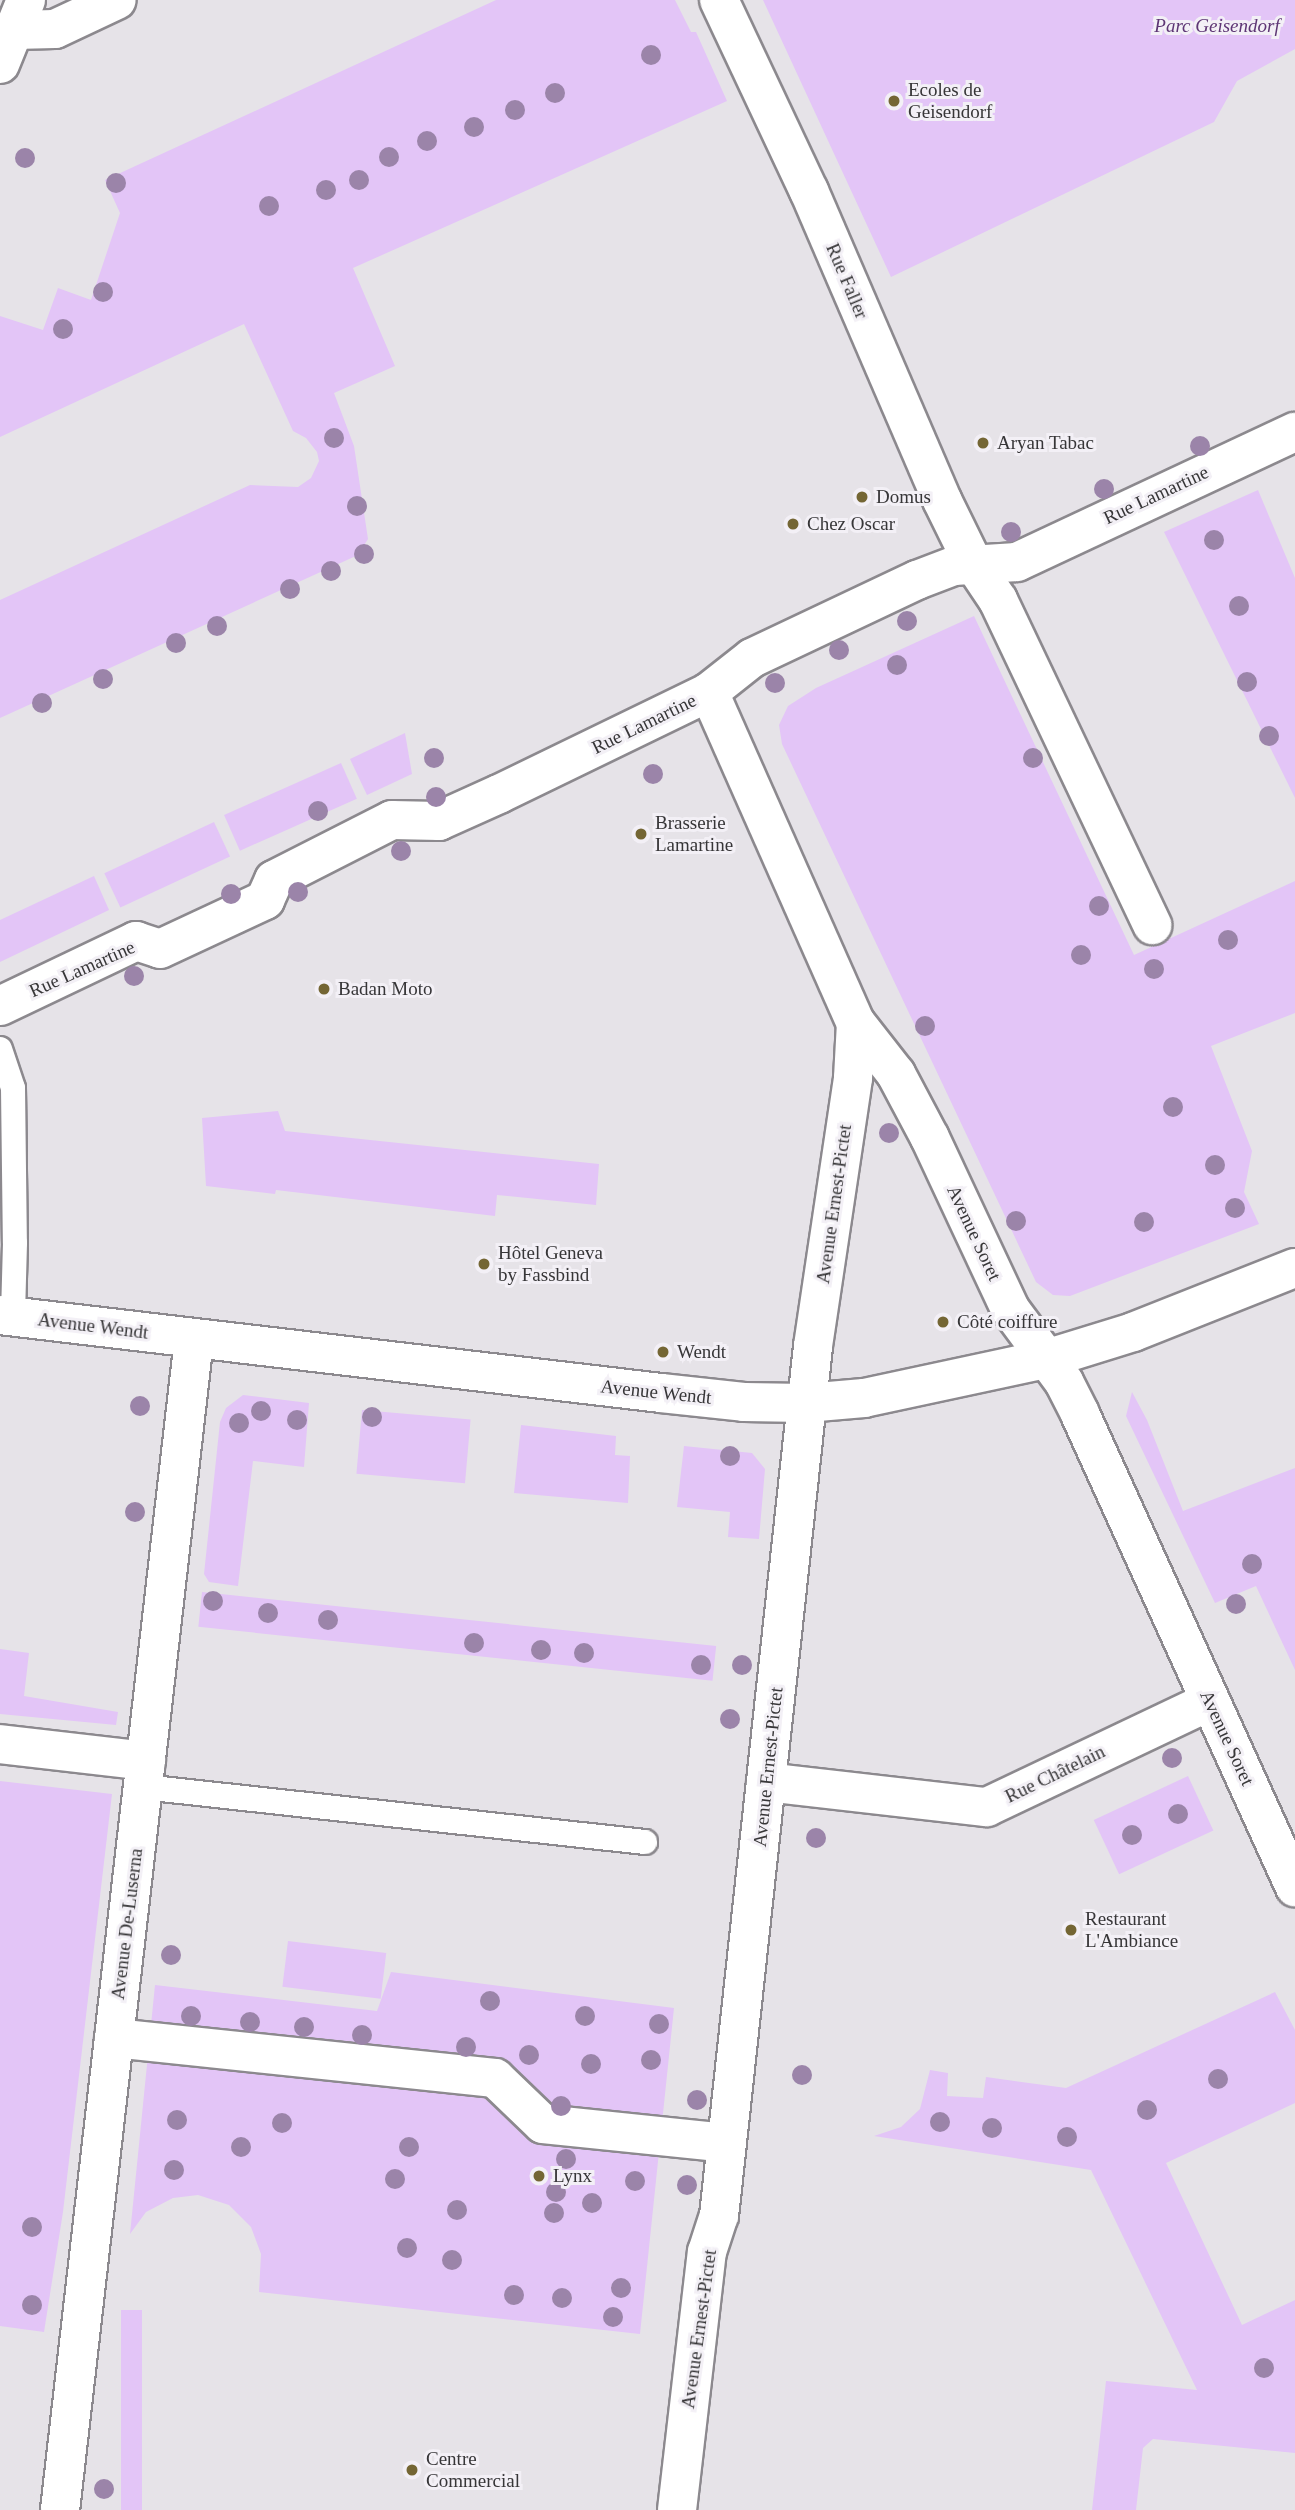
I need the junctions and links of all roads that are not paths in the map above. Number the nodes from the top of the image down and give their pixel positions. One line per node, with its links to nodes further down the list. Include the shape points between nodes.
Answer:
1 (117, 0): 3 (street, via 55,29)
2 (719, 0): 5 (street, Rue Faller)
3 (13, 31)
4 (1295, 432): 5 (street, Rue Lamartine, via 1017,562)
5 (973, 563): 6 (street, Rue Lamartine, via 917,580 752,658); 7 (street, Rue Faller, via 999,600)
6 (709, 692): 8 (street, Rue Lamartine, via 439,821 392,820 274,880 265,900 160,949 136,941); 9 (street, Avenue Soret)
7 (1152, 925)
8 (0, 1006)
9 (856, 1023): 14 (street, Avenue Soret, via 895,1074 1010,1309); 15 (street, Avenue Ernest-Pictet, via 853,1078)
10 (0, 1049): 12 (lane, via 13,1088)
11 (1295, 1268): 14 (street, Avenue Wendt, via 1156,1324)
12 (6, 1316): 13 (street, Avenue Wendt)
13 (194, 1339): 15 (street, Avenue Wendt, via 733,1400); 18 (street, Avenue De-Luserna)
14 (1046, 1359): 15 (street, Avenue Wendt, via 864,1398); 16 (street, Avenue Soret, via 1080,1414)
15 (806, 1403): 19 (street, Avenue Ernest-Pictet)
16 (1210, 1700): 19 (street, Rue Châtelain, via 987,1807); 21 (street, Avenue Soret)
17 (0, 1744): 18 (street)
18 (145, 1774): 20 (lane); 22 (street, Avenue De-Luserna)
19 (766, 1782): 23 (street, Avenue Ernest-Pictet)
20 (645, 1842)
21 (1295, 1887)
22 (114, 2038): 23 (street, via 495,2078 543,2124); 24 (street, Avenue De-Luserna)
23 (726, 2143): 25 (street, Avenue Ernest-Pictet, via 719,2216 707,2252)
24 (60, 2510)
25 (677, 2510)

